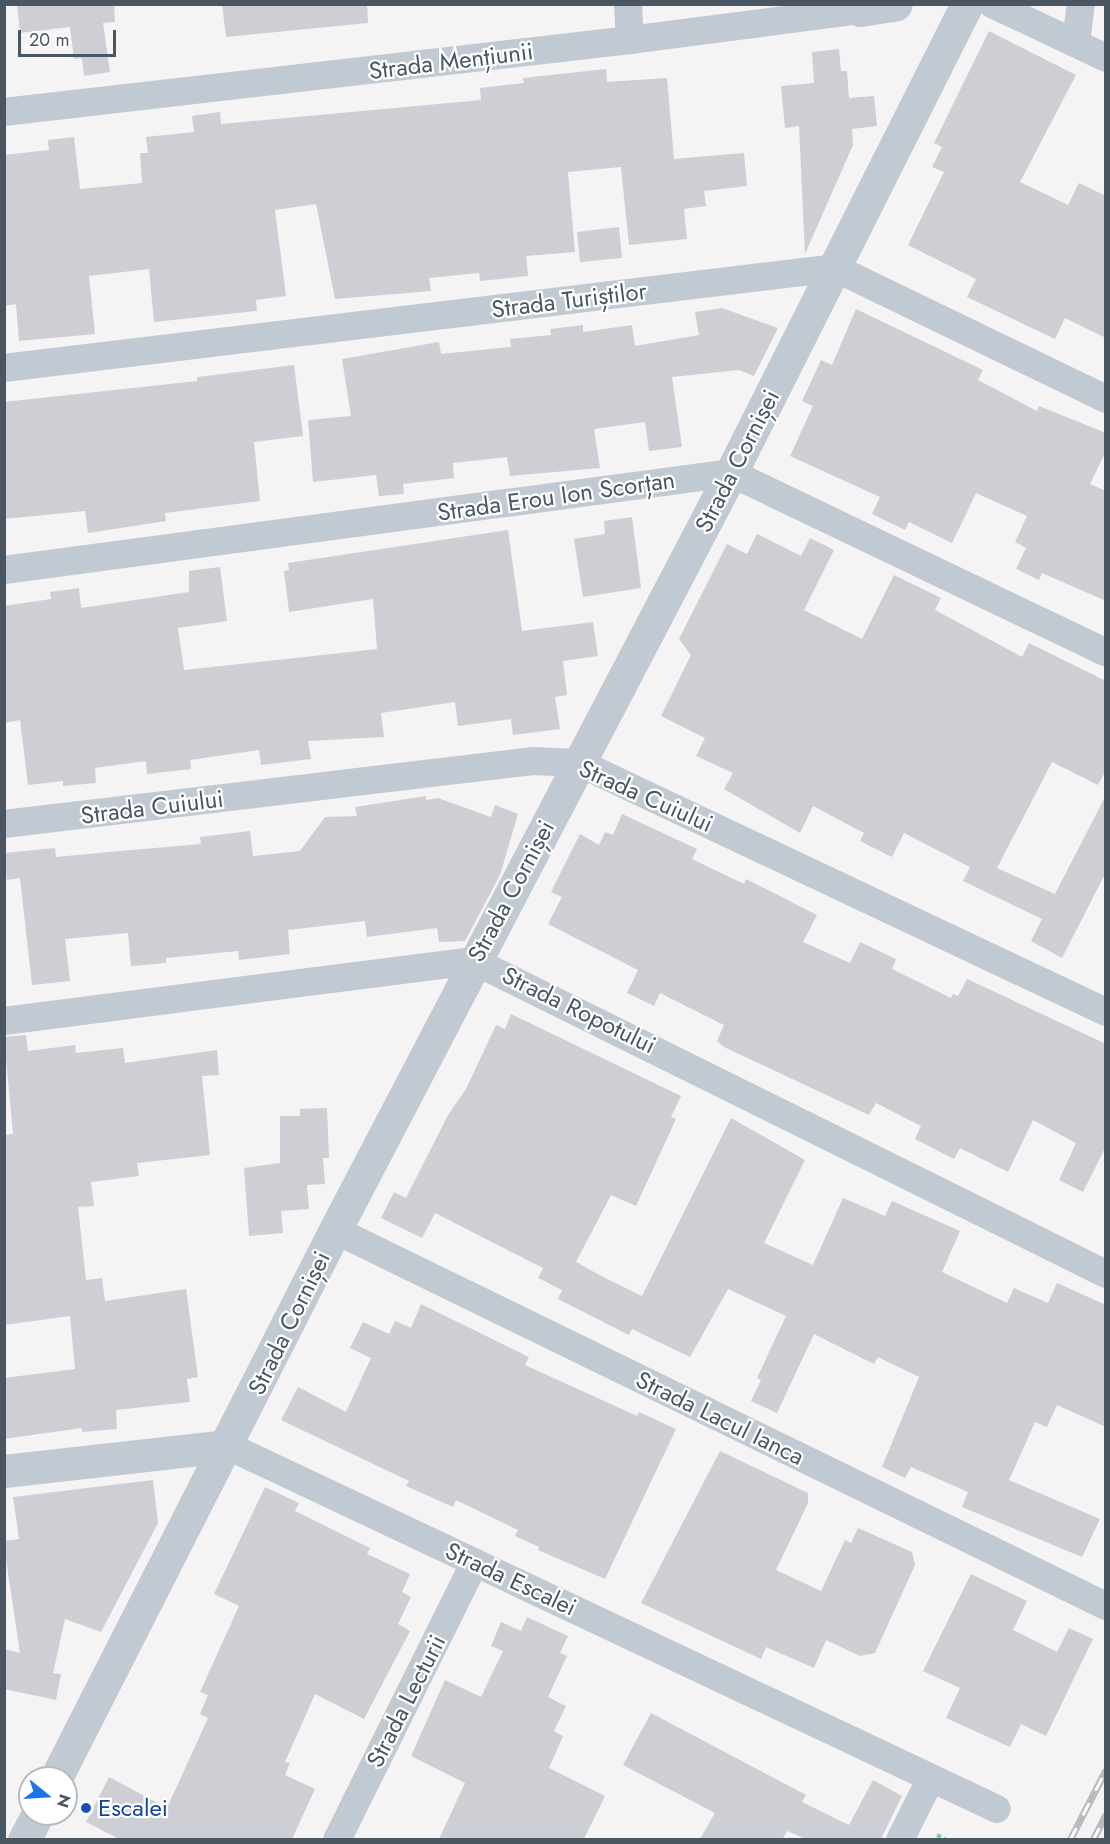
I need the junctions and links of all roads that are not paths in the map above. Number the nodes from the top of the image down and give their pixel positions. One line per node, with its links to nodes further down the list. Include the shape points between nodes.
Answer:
1 (628, 4): 7 (street)
2 (896, 4): 6 (street, Strada Mențiunii)
3 (967, 4): 11 (street, Strada Cornișei)
4 (992, 4): 8 (street)
5 (1081, 4): 8 (street)
6 (860, 7): 7 (street, Strada Mențiunii)
7 (630, 40): 10 (street, Strada Mențiunii)
8 (1076, 43): 9 (street)
9 (1106, 58)
10 (4, 112)
11 (836, 268): 12 (street, Strada Turiștilor); 13 (street); 14 (street, Strada Cornișei)
12 (4, 368)
13 (1106, 399)
14 (730, 473): 15 (street, Strada Erou Ion Scorțan); 16 (street); 17 (street, Strada Cornișei)
15 (4, 570)
16 (1106, 653)
17 (579, 763): 18 (street, Strada Cuiului, via 533,761); 19 (street, Strada Cornișei); 20 (street, Strada Cuiului)
18 (4, 824)
19 (474, 961): 21 (street, Strada Ropotului); 22 (street, Strada Cornișei); 23 (street, Strada Ropotului)
20 (1106, 1012)
21 (4, 1021)
22 (335, 1230): 24 (street, Strada Cornișei); 27 (street, Strada Lacul Ianca)
23 (1106, 1274)
24 (228, 1446): 25 (street); 26 (street, Strada Escalei); 28 (street, Strada Cornișei)
25 (4, 1471)
26 (475, 1562): 29 (street, Strada Escalei); 31 (street, Strada Lecturii)
27 (1106, 1606)
28 (62, 1766)
29 (931, 1778): 30 (street, Strada Escalei); 32 (street)
30 (997, 1809)
31 (337, 1839)
32 (900, 1839)

